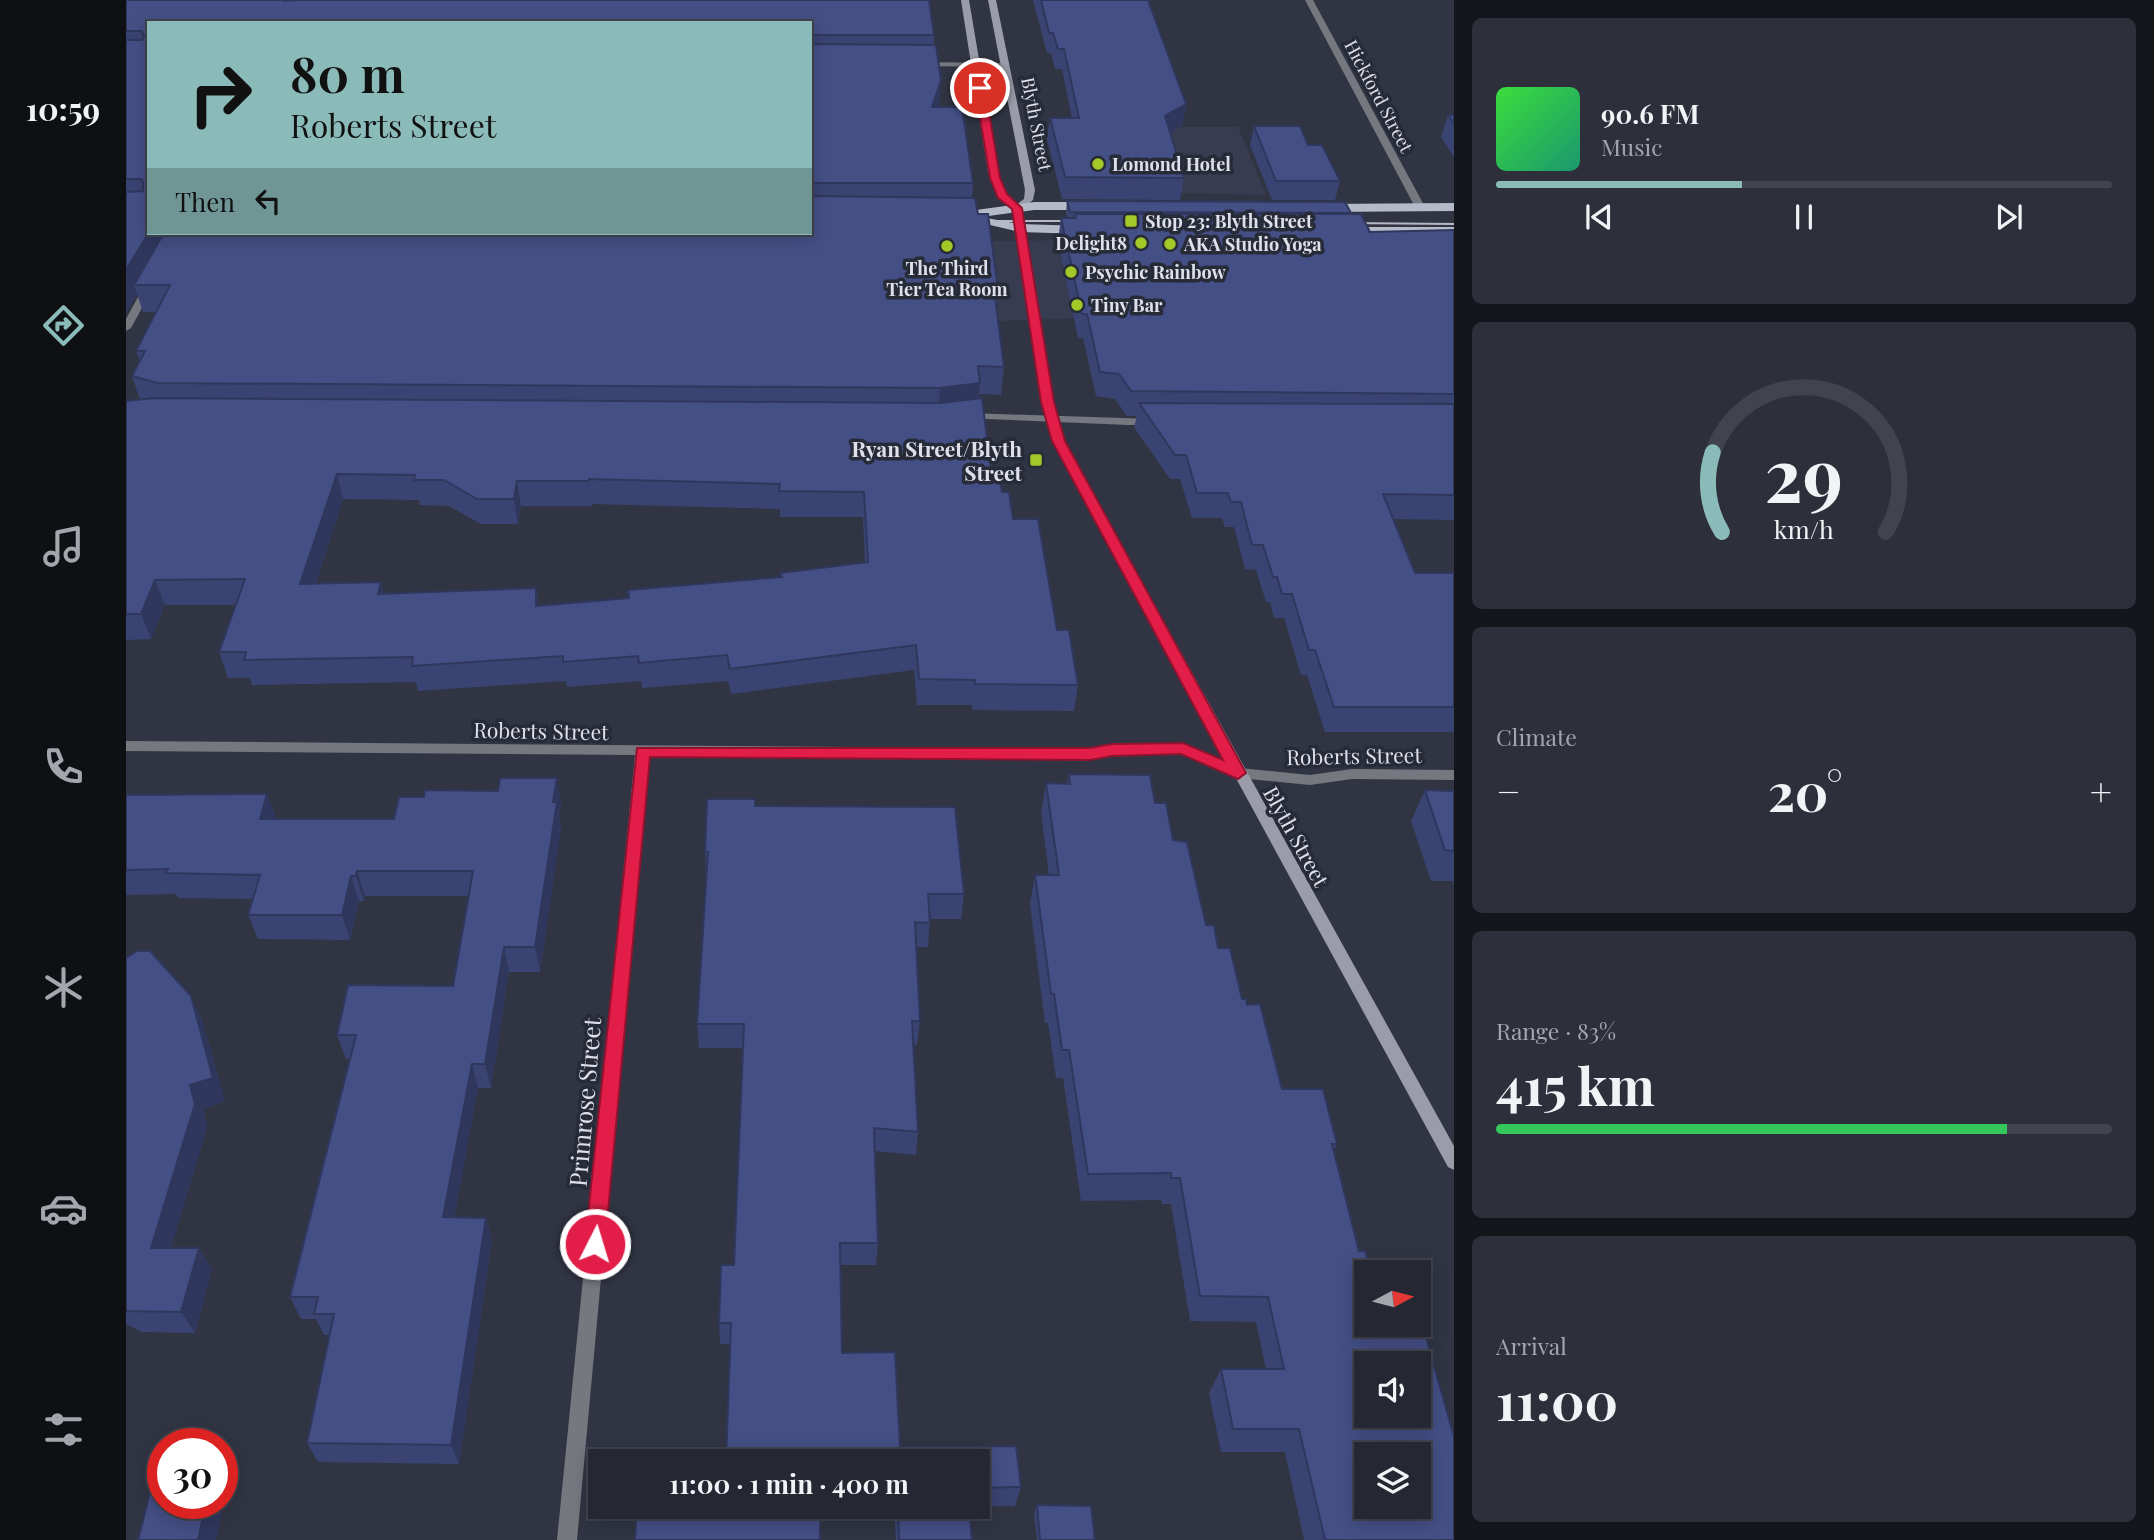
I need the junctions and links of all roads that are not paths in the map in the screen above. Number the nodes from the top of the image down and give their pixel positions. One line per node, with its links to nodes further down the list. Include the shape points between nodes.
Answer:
1 (965, 0): 5 (street, Blyth Street)
2 (992, 0): 6 (street, Blyth Street)
3 (1309, 0): 8 (street, Hickford Street)
4 (915, 64): 5 (street)
5 (976, 65): 6 (street); 10 (street, Blyth Street, via 995,178 1002,195)
6 (1005, 65): 10 (street, Blyth Street, via 1030,190 1028,200)
7 (1097, 206): 10 (main road)
8 (1420, 207): 9 (main road); 11 (main road)
9 (1454, 207)
10 (1017, 208): 13 (main road); 14 (street, Blyth Street)
11 (1317, 208)
12 (936, 217): 13 (main road)
13 (963, 217): 14 (main road)
14 (1020, 228): 15 (main road); 21 (street, Blyth Street)
15 (1099, 230)
16 (1331, 231): 17 (main road)
17 (1454, 231)
18 (152, 281): 19 (street)
19 (126, 328)
20 (950, 419): 21 (street, via 1023,415)
21 (1052, 419): 22 (street); 25 (street, Blyth Street, via 1058,441)
22 (1164, 422)
23 (126, 746): 24 (street, Roberts Street)
24 (642, 752): 25 (street, Roberts Street, via 1090,754 1183,748); 28 (street, Primrose Street)
25 (1238, 773): 26 (street, Roberts Street, via 1310,780 1352,774); 27 (street, Blyth Street)
26 (1454, 775)
27 (1454, 1163)
28 (567, 1540)

